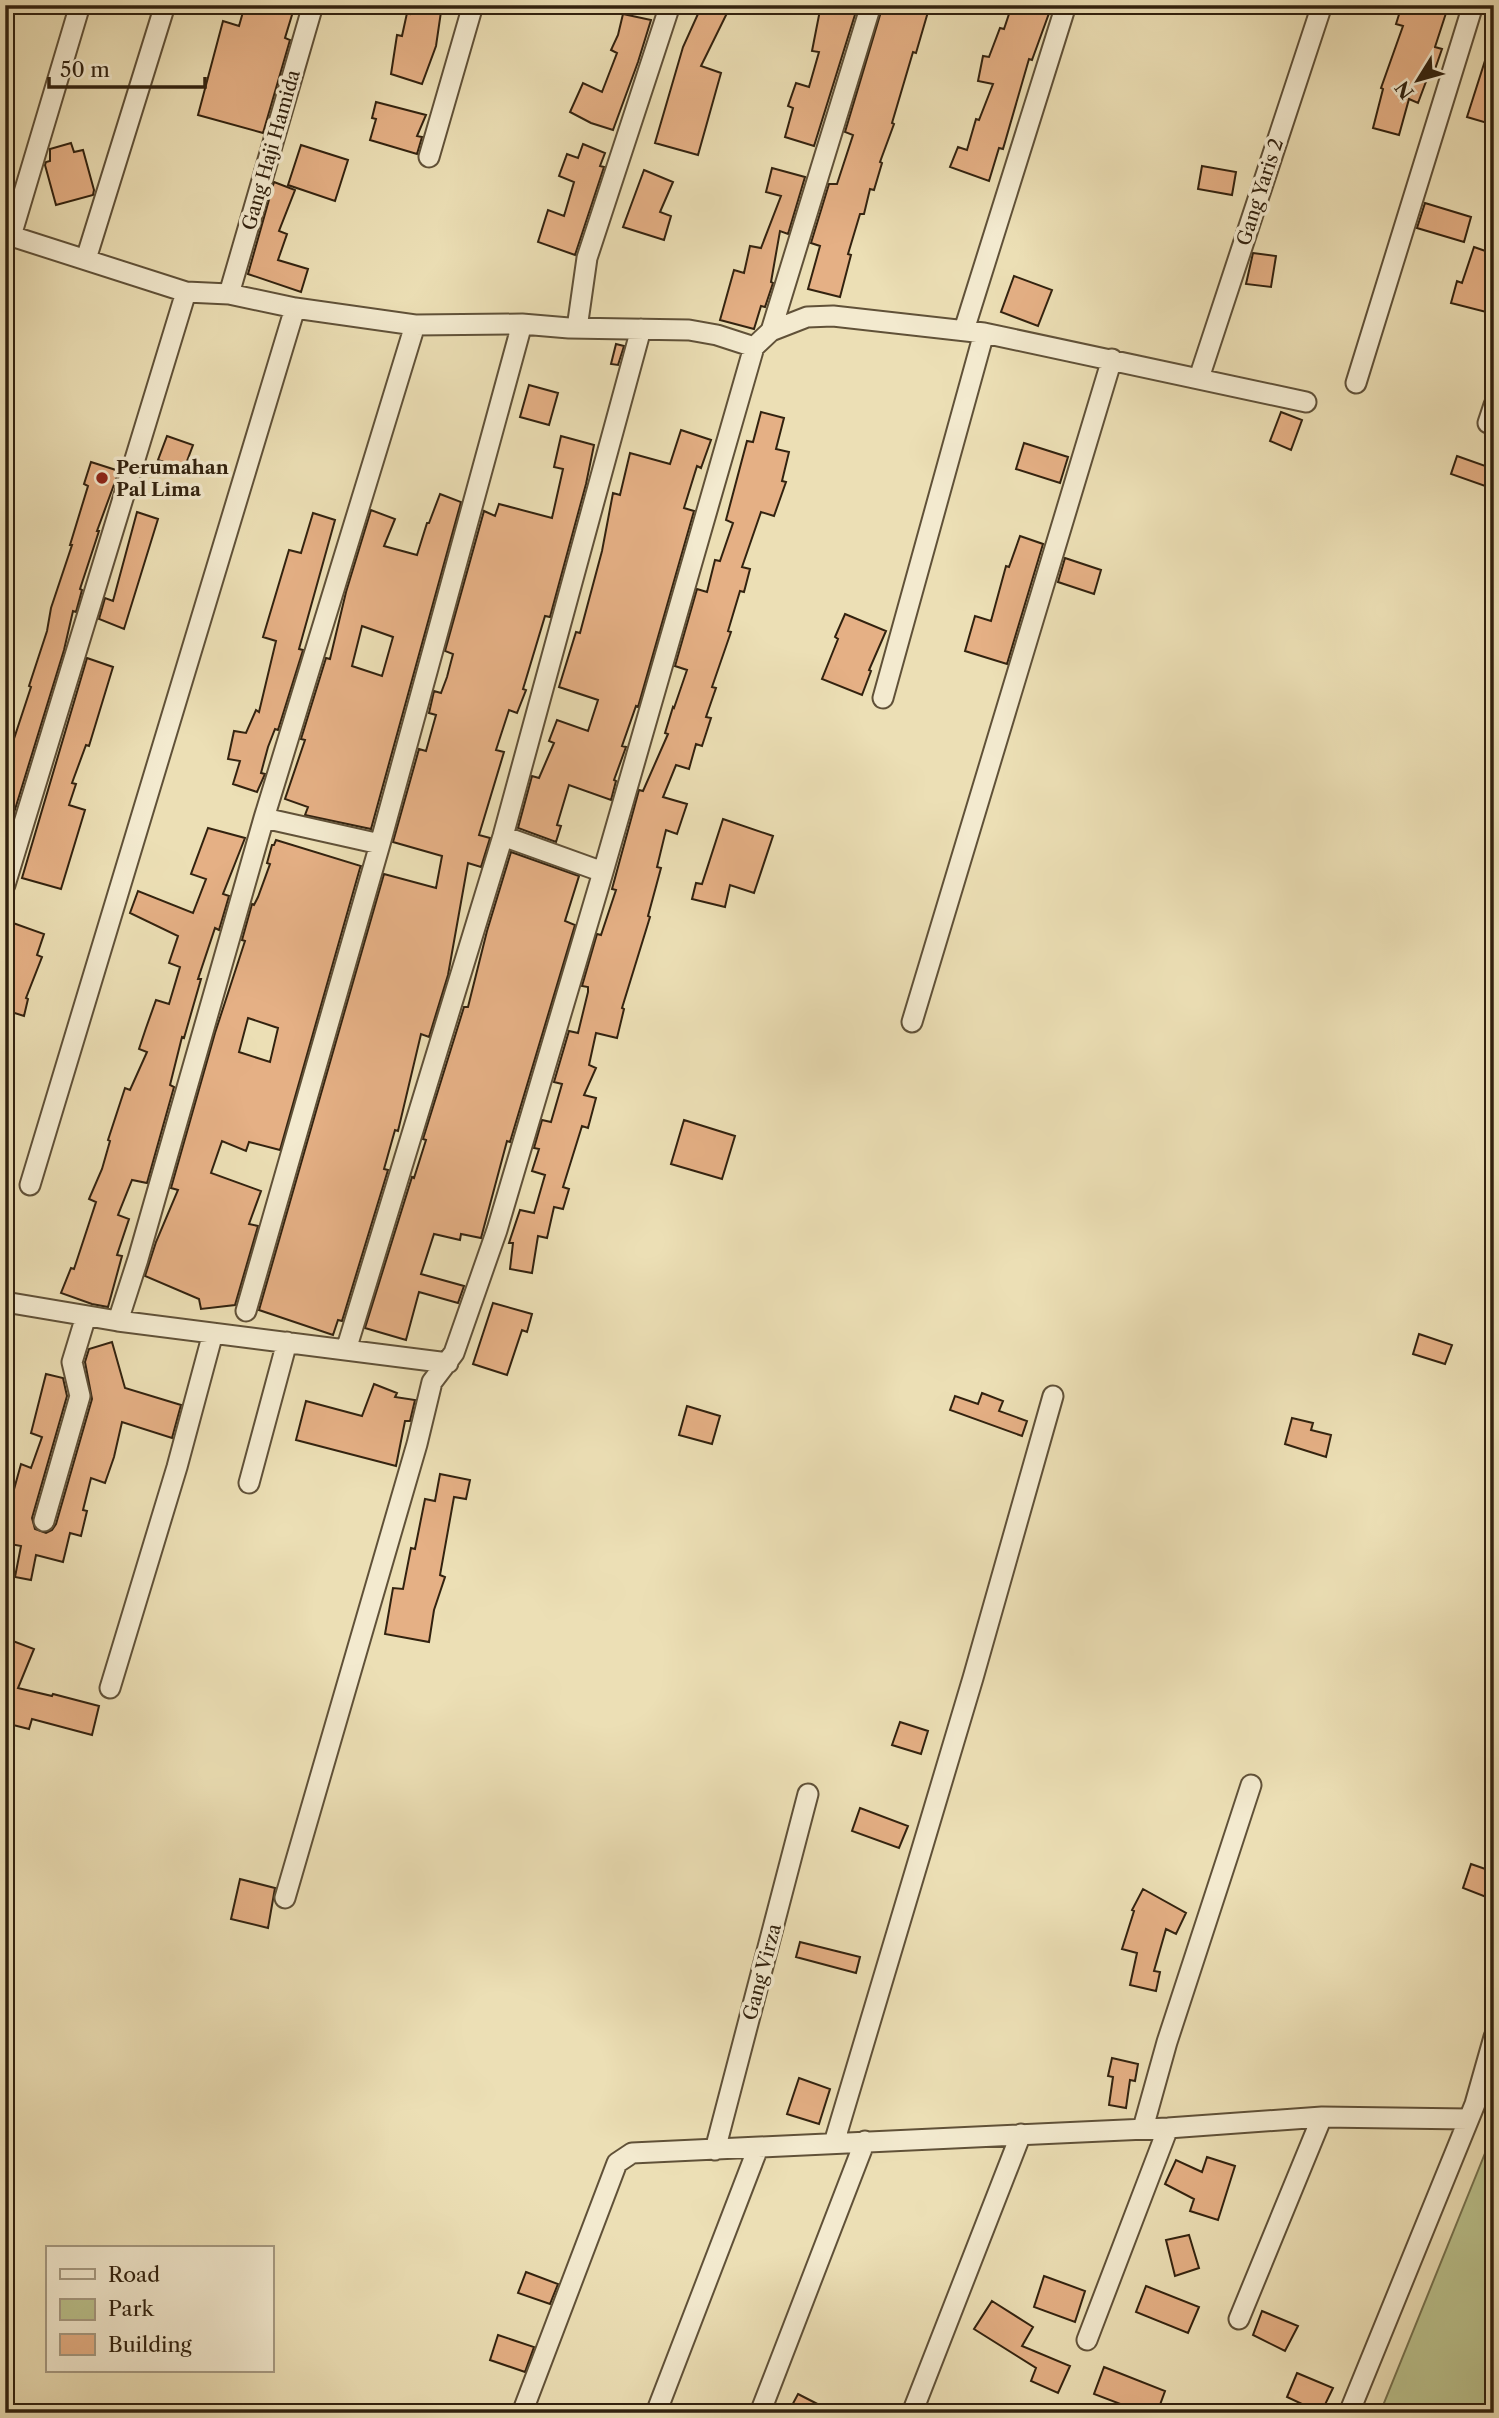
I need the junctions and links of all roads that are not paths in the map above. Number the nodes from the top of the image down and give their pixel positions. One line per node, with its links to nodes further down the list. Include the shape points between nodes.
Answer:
1 (80, 5): 11 (street)
2 (165, 5): 12 (street)
3 (313, 5): 14 (street, Gang Haji Hamida)
4 (473, 5): 10 (street)
5 (670, 5): 18 (street, via 587,258)
6 (871, 5): 21 (street)
7 (1066, 5): 20 (street)
8 (1322, 5): 25 (street, Gang Yaris 2)
9 (1473, 5): 26 (street)
10 (429, 157)
11 (8, 235): 12 (street)
12 (86, 259): 13 (street)
13 (186, 292): 14 (street); 33 (street)
14 (229, 294): 15 (street)
15 (295, 308): 17 (street); 35 (street)
16 (522, 324): 17 (street); 18 (street); 31 (street)
17 (415, 325): 29 (street)
18 (577, 328): 19 (street)
19 (641, 329): 23 (street, via 689,330); 30 (street)
20 (964, 330): 21 (street, via 834,316 807,317); 22 (street)
21 (771, 331): 23 (street)
22 (984, 333): 24 (street); 28 (street)
23 (754, 347): 32 (street)
24 (1112, 359): 25 (street); 34 (street)
25 (1199, 378): 27 (street)
26 (1356, 383)
27 (1306, 402)
28 (883, 698)
29 (264, 818): 31 (street); 39 (street)
30 (503, 836): 32 (street); 42 (street)
31 (380, 844): 37 (street)
32 (603, 872): 43 (street, via 497,1230)
33 (5, 885)
34 (912, 1022)
35 (30, 1185)
36 (5, 1302): 38 (street)
37 (246, 1311)
38 (86, 1316): 39 (street); 46 (street, via 72,1362 80,1396)
39 (118, 1321): 40 (street)
40 (213, 1333): 41 (street); 47 (street)
41 (287, 1342): 42 (street); 45 (street)
42 (345, 1350): 43 (street)
43 (448, 1363): 50 (street, via 432,1382)
44 (1053, 1396): 58 (street)
45 (249, 1483)
46 (44, 1521)
47 (110, 1688)
48 (1251, 1785): 54 (street)
49 (808, 1794): 60 (street, Gang Virza)
50 (285, 1898)
51 (1494, 2037): 52 (street)
52 (1479, 2108): 53 (street); 67 (street)
53 (1322, 2117): 55 (street); 61 (street)
54 (1143, 2128): 55 (street); 56 (street)
55 (1168, 2129): 62 (street)
56 (1021, 2134): 57 (street); 66 (street)
57 (865, 2141): 58 (street); 65 (street)
58 (834, 2143): 59 (street)
59 (758, 2148): 60 (street); 64 (street)
60 (715, 2150): 63 (street, via 632,2152 617,2163)
61 (1239, 2319)
62 (1087, 2340)
63 (522, 2413)
64 (656, 2413)
65 (760, 2413)
66 (912, 2413)
67 (1349, 2413)

